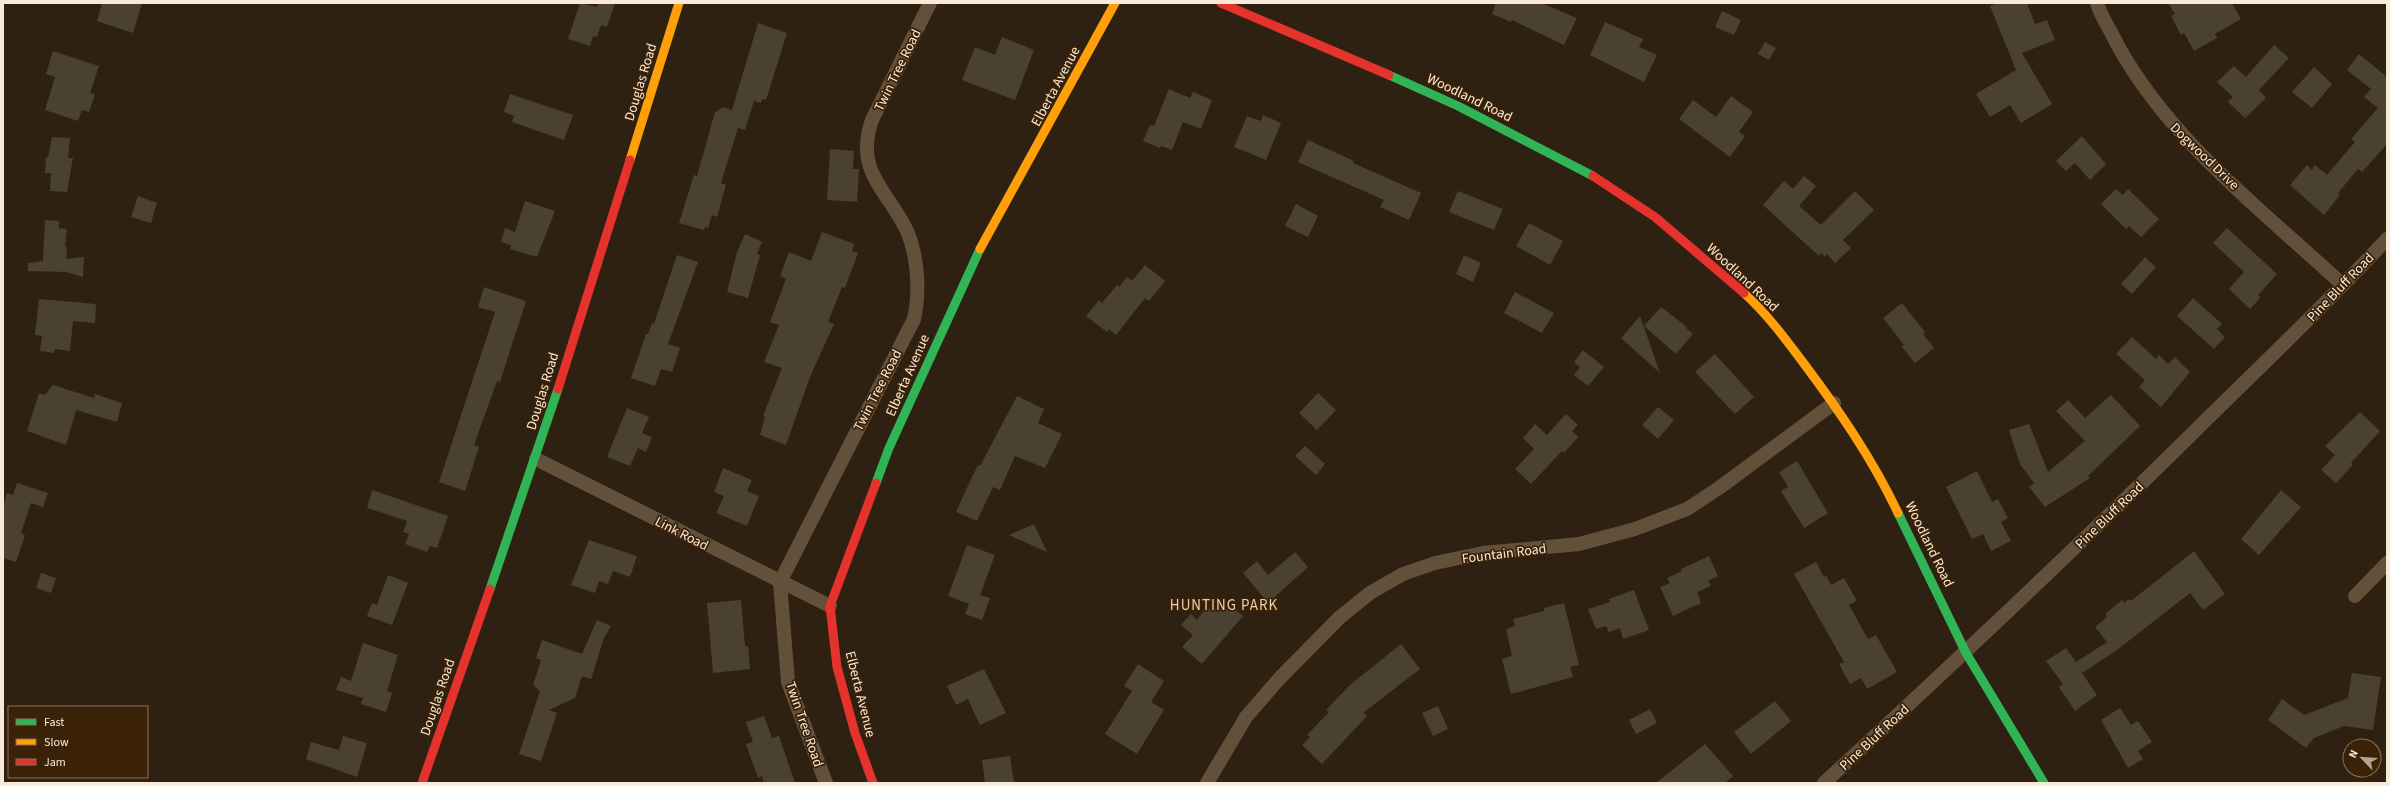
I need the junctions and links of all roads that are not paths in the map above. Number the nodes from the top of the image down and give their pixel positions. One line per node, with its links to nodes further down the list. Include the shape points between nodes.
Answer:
1 (679, 3): 9 (street, Douglas Road)
2 (930, 3): 11 (street, Twin Tree Road, via 866,137 867,159 877,185 906,231 912,247 918,299 914,319)
3 (1115, 3): 13 (street, Elberta Avenue, via 981,246 889,448)
4 (1222, 3): 8 (street, Woodland Road, via 1458,106 1605,183 1655,217 1750,299 1779,331)
5 (2097, 3): 7 (street, Dogwood Drive, via 2128,63 2170,122 2237,188)
6 (2387, 239): 7 (street, Pine Bluff Road)
7 (2343, 285): 14 (street, Pine Bluff Road, via 2154,472)
8 (1834, 403): 14 (street, Woodland Road, via 1881,477); 18 (street, Fountain Road, via 1719,488 1687,508 1634,529 1579,544 1483,553 1435,563 1403,574 1370,593 1340,618 1250,712)
9 (536, 459): 11 (street, Link Road); 15 (street, Douglas Road)
10 (2387, 563): 12 (street)
11 (780, 582): 13 (street, Link Road); 16 (street, Twin Tree Road, via 788,682)
12 (2355, 596)
13 (830, 606): 17 (street, Elberta Avenue, via 837,667 855,733)
14 (1966, 652): 19 (street, Pine Bluff Road); 20 (street, Woodland Road)
15 (422, 783)
16 (826, 783)
17 (873, 783)
18 (1207, 783)
19 (1824, 783)
20 (2044, 783)

